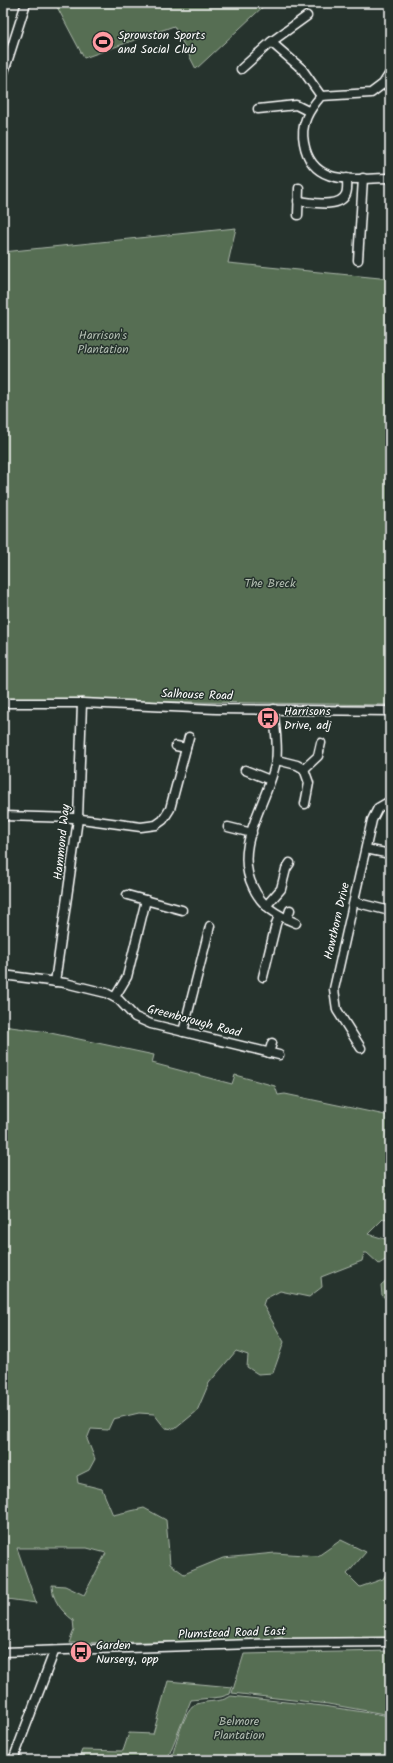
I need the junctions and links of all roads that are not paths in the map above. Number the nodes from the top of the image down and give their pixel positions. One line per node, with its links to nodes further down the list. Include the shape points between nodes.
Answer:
1 (26, 3): 6 (street)
2 (307, 16): 3 (street)
3 (271, 42): 4 (street); 7 (street, via 302,69)
4 (241, 70)
5 (390, 73): 7 (street, via 384,84 371,93)
6 (3, 75)
7 (322, 96): 9 (street)
8 (258, 109): 9 (street, via 296,105)
9 (308, 112): 10 (street, via 303,140 306,156 321,173 336,178)
10 (347, 178): 11 (street); 14 (street, via 347,193 342,200 331,203)
11 (363, 178): 12 (street); 16 (street)
12 (390, 178)
13 (299, 188): 14 (street)
14 (298, 202): 15 (street)
15 (298, 215)
16 (358, 260)
17 (3, 703): 18 (street, Salhouse Road)
18 (82, 703): 19 (street, Salhouse Road); 32 (street, Hammond Way)
19 (274, 709): 20 (street, Salhouse Road); 25 (street)
20 (390, 710)
21 (189, 737): 24 (street)
22 (321, 744): 26 (street, via 318,756)
23 (176, 746): 24 (street)
24 (186, 748): 32 (street, via 170,809 156,825 141,827)
25 (276, 760): 26 (street); 28 (street)
26 (304, 769): 30 (street, via 308,783)
27 (245, 770): 28 (street)
28 (270, 780): 34 (street)
29 (390, 801): 35 (street, Hawthorn Drive, via 376,812)
30 (305, 804)
31 (3, 816): 32 (street)
32 (78, 818): 50 (street, Hammond Way)
33 (228, 827): 34 (street)
34 (252, 833): 41 (street, via 246,852 247,872 257,896)
35 (366, 849): 36 (street); 40 (street, Hawthorn Drive)
36 (390, 854)
37 (290, 862): 41 (street, via 280,889)
38 (127, 895): 39 (street)
39 (146, 900): 42 (street); 51 (street, via 127,978)
40 (354, 902): 44 (street); 54 (street, Hawthorn Drive, via 334,984 334,996 337,1010)
41 (266, 906): 45 (street)
42 (182, 910)
43 (290, 910): 45 (street)
44 (390, 911)
45 (283, 918): 46 (street); 49 (street, via 276,924)
46 (296, 923)
47 (210, 926): 52 (street)
48 (3, 975): 50 (street, Greenborough Road)
49 (263, 977)
50 (55, 982): 51 (street, Greenborough Road)
51 (115, 997): 52 (street, Greenborough Road, via 129,1012 143,1021)
52 (183, 1032): 55 (street, Greenborough Road)
53 (272, 1043): 55 (street)
54 (361, 1048)
55 (269, 1053): 56 (street, Greenborough Road)
56 (279, 1055)
57 (390, 1642): 59 (street, Plumstead Road East, via 283,1643)
58 (3, 1652): 59 (street, Plumstead Road East)
59 (54, 1652): 60 (street)
60 (13, 1760)

